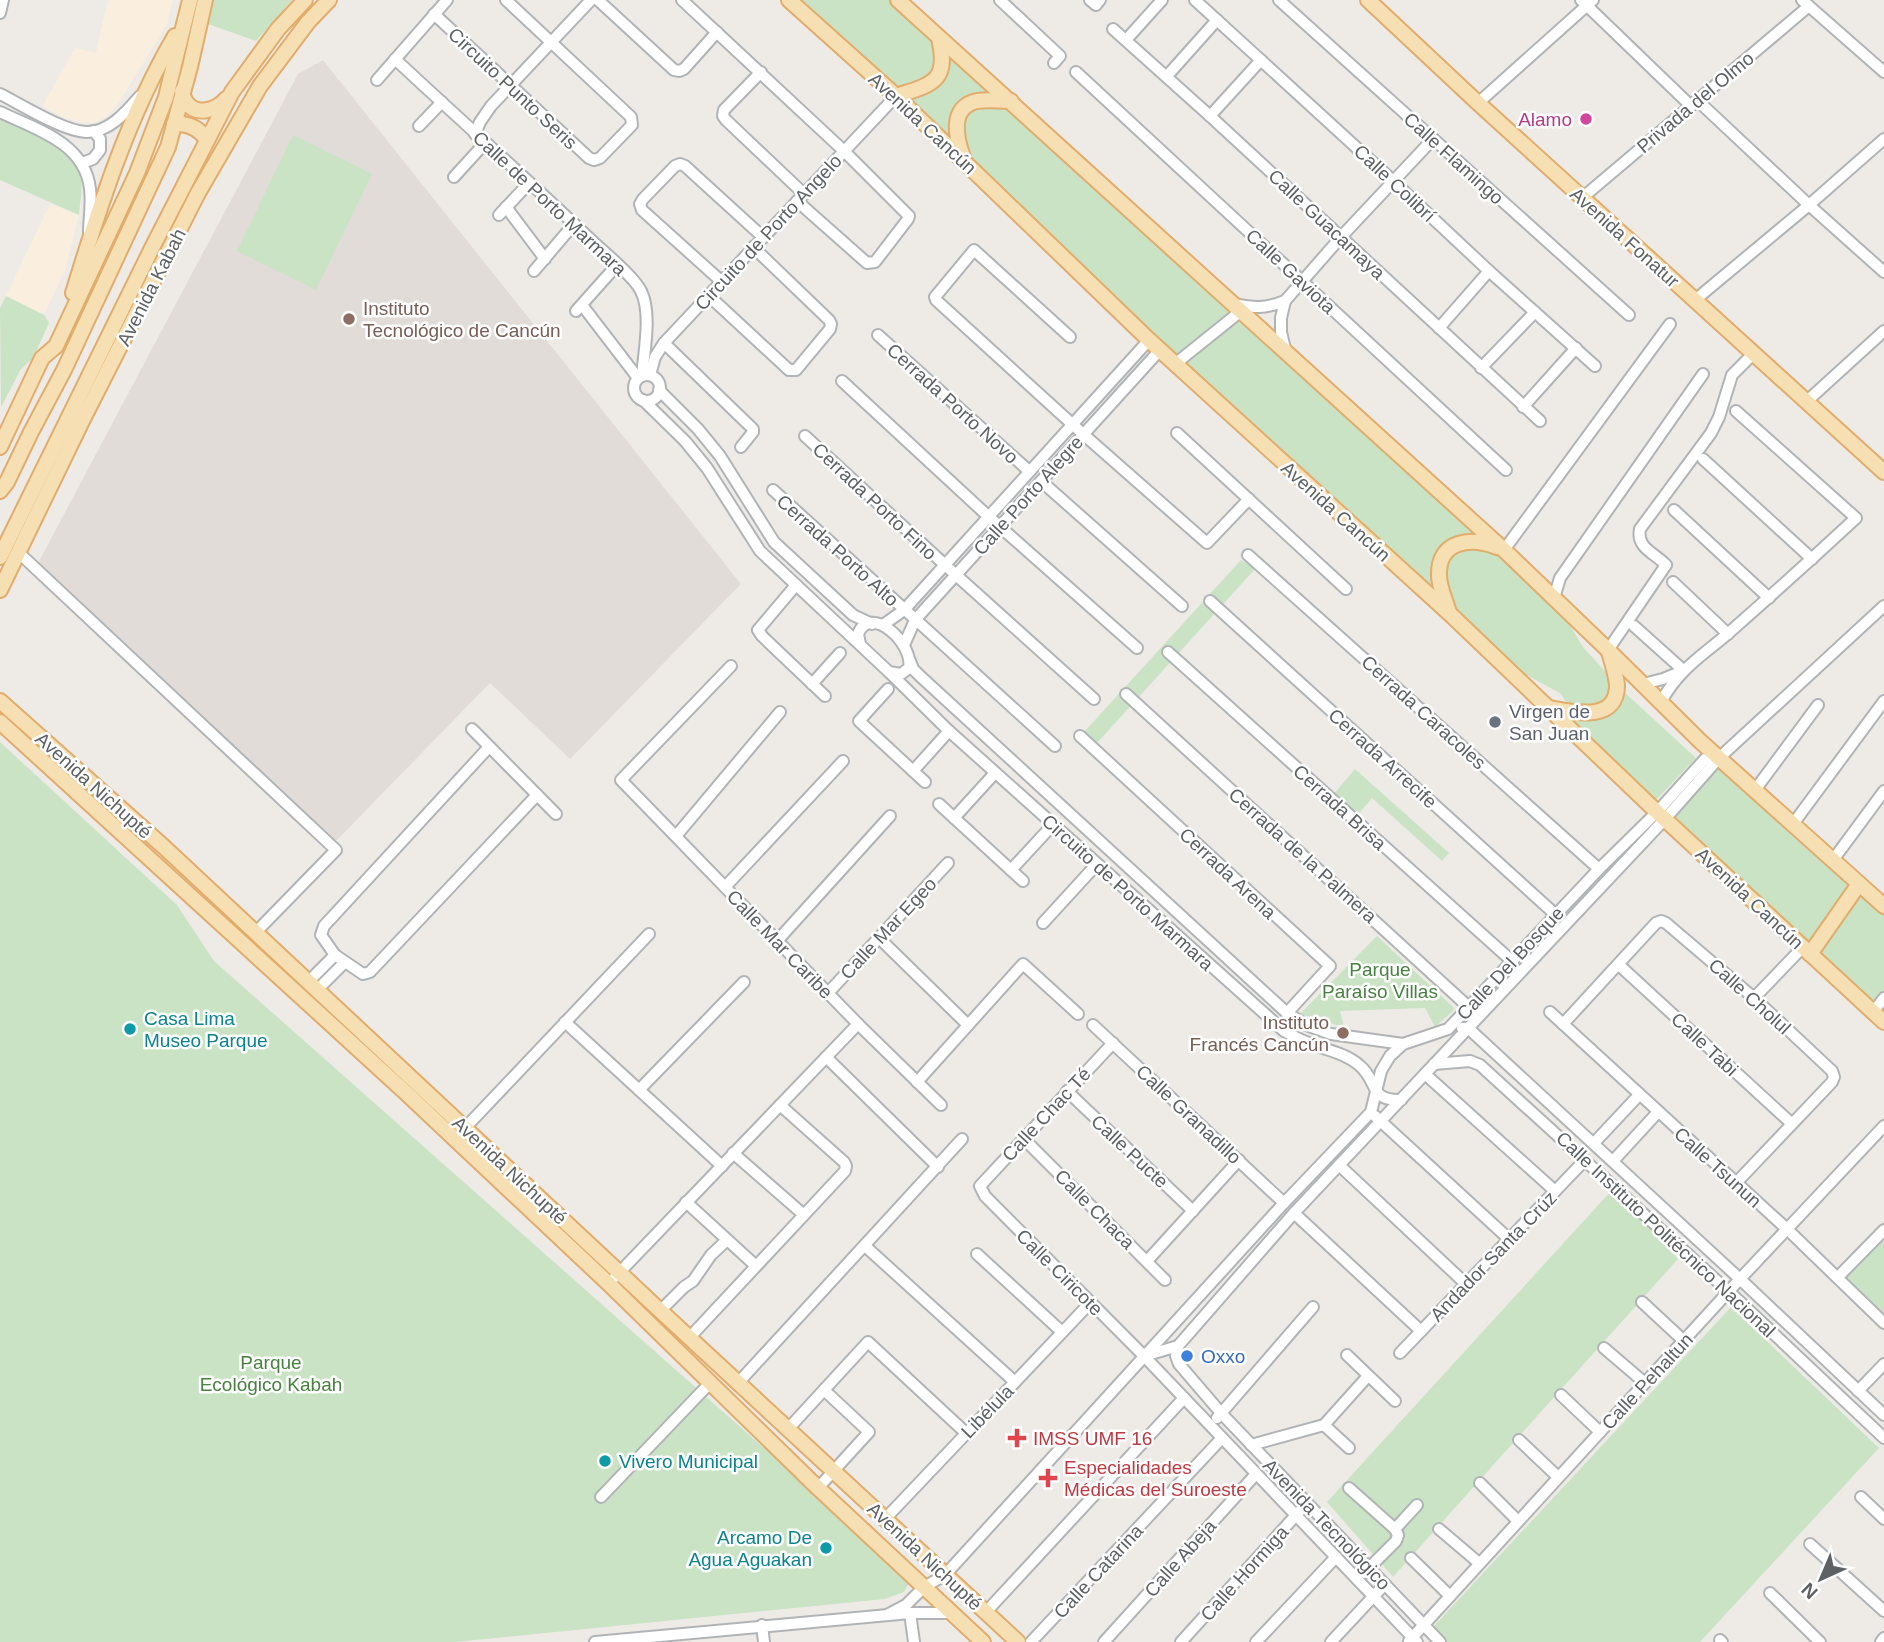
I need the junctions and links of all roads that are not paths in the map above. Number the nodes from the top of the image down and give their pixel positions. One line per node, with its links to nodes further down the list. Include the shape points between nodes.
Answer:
1 (4, 0): 22 (street)
2 (190, 0): 25 (main road)
3 (205, 0): 43 (main road)
4 (305, 0): 34 (main road, Avenida Kabah)
5 (329, 0): 31 (main road, Avenida Kabah)
6 (447, 0): 23 (street)
7 (506, 0): 30 (street)
8 (591, 0): 30 (street)
9 (598, 0): 27 (street, via 674,70 684,69)
10 (682, 0): 27 (street)
11 (789, 0): 46 (main road, Avenida Cancún)
12 (898, 0): 28 (main road)
13 (1000, 0): 35 (street, via 1060,56)
14 (1090, 0): 15 (street, via 1096,5)
15 (1100, 0)
16 (1162, 0): 29 (street)
17 (1195, 0): 24 (street, Calle Colibrí)
18 (1279, 0): 57 (street, Calle Flamingo)
19 (1368, 0): 49 (main road, Avenida Fonatur)
20 (1587, 2): 49 (street); 50 (street)
21 (1805, 3): 38 (street); 50 (street, Privada del Olmo)
22 (0, 13)
23 (434, 14): 32 (street); 41 (street, Circuito Punto Seris)
24 (1217, 20): 33 (street, Calle Colibrí); 39 (street)
25 (183, 23): 42 (main road); 97 (main road, via 166,97 137,173)
26 (1113, 29): 29 (street, Calle Guacamaya)
27 (717, 32): 36 (street)
28 (939, 38): 46 (main road, via 942,62 936,78 924,88); 47 (main road)
29 (1126, 40): 39 (street, Calle Guacamaya)
30 (551, 42): 41 (street); 41 (street, Circuito Punto Seris, via 631,117 632,125 594,160)
31 (292, 44): 34 (main road); 83 (main road, Avenida Kabah, via 260,86)
32 (395, 59): 40 (street); 48 (street, Calle de Porto Marmara)
33 (1261, 60): 52 (street); 65 (street, Calle Colibrí)
34 (255, 61): 44 (main road, Avenida Kabah)
35 (1054, 62)
36 (761, 72): 61 (street); 67 (street, via 723,116)
37 (1076, 72): 82 (street, Calle Gaviota)
38 (1884, 72)
39 (1167, 76): 52 (street, Calle Guacamaya)
40 (377, 80)
41 (511, 86): 56 (street, via 491,106)
42 (145, 91): 55 (street, via 114,122); 73 (main road)
43 (182, 92): 44 (main road, via 191,108 203,111 219,107); 53 (main road)
44 (232, 92): 59 (main road, Avenida Kabah)
45 (0, 94): 55 (street, via 67,128)
46 (896, 96): 61 (street, Circuito de Porto Angelo); 62 (main road, Avenida Cancún)
47 (1011, 101): 62 (main road, via 974,102 959,115 957,138); 87 (main road)
48 (442, 102): 54 (street); 56 (street, Calle de Porto Marmara)
49 (1478, 103): 68 (main road, Avenida Fonatur)
50 (1694, 103): 68 (street, Privada del Olmo); 69 (street)
51 (0, 112): 63 (street, via 63,143)
52 (1210, 116): 72 (street, Calle Guacamaya)
53 (173, 124): 59 (main road, via 193,127); 128 (main road, via 167,147 64,370)
54 (419, 126)
55 (94, 131): 63 (street, via 100,150)
56 (475, 134): 60 (street, Calle de Porto Marmara)
57 (1433, 139): 65 (street); 89 (street, Calle Flamingo)
58 (1884, 139): 69 (street)
59 (207, 140): 74 (main road, Avenida Kabah)
60 (485, 143): 64 (street); 66 (street, Calle de Porto Marmara)
61 (844, 151): 67 (street, Circuito de Porto Angelo); 67 (street, via 909,216 875,262 867,262)
62 (965, 162): 95 (main road, Avenida Cancún)
63 (82, 163): 73 (street, via 90,189)
64 (454, 177)
65 (1393, 181): 72 (street); 79 (street, Calle Colibrí)
66 (529, 183): 70 (street, Calle de Porto Marmara); 76 (street, via 503,211)
67 (800, 197): 71 (street, Circuito de Porto Angelo)
68 (1582, 198): 85 (main road, Avenida Fonatur)
69 (1809, 205): 80 (street); 85 (street)
70 (574, 224): 76 (street); 77 (street, Calle de Porto Marmara)
71 (762, 237): 75 (street, Circuito de Porto Angelo); 81 (street, via 680,164 643,199 642,210)
72 (1341, 237): 82 (street); 91 (street, Calle Guacamaya)
73 (89, 239): 97 (main road)
74 (153, 246): 83 (main road); 137 (main road, Avenida Kabah)
75 (753, 247): 81 (street, Circuito de Porto Angelo); 84 (street, via 831,324 796,370 789,370)
76 (545, 259): 78 (street)
77 (617, 265): 106 (street, Calle de Porto Marmara, via 641,290 646,332); 106 (street, Circuito de Porto Marmara, via 579,308)
78 (534, 271)
79 (1489, 271): 88 (street, Calle Colibrí); 91 (street)
80 (1884, 272)
81 (721, 281): 84 (street, Circuito de Porto Angelo)
82 (1302, 281): 86 (street); 123 (street, Calle Gaviota)
83 (151, 284): 133 (main road, Avenida Kabah)
84 (708, 295): 96 (street, Circuito de Porto Angelo)
85 (1695, 300): 101 (main road, Avenida Fonatur)
86 (1285, 301): 87 (street, via 1269,307); 100 (street, via 1280,318)
87 (1237, 307): 100 (main road); 102 (street)
88 (1535, 312): 98 (street, Calle Colibrí); 104 (street)
89 (1629, 315)
90 (1670, 324): 134 (street)
91 (1439, 328): 104 (street, Calle Guacamaya)
92 (1884, 331): 110 (street)
93 (878, 335): 124 (street, Cerrada Porto Novo)
94 (1070, 337): 114 (street, via 974,250 935,298)
95 (1149, 340): 99 (main road, Avenida Cancún); 114 (street, Calle Porto Alegre)
96 (664, 343): 106 (street, Circuito de Porto Angelo); 121 (street, via 753,429)
97 (56, 346): 120 (main road, via 42,358)
98 (1576, 348): 103 (street, Calle Colibrí); 111 (street)
99 (1160, 350): 102 (main road, Avenida Cancún); 117 (street, Calle Porto Alegre)
100 (1286, 353): 134 (main road)
101 (1753, 354): 110 (main road, Avenida Fonatur); 161 (street, via 1732,375 1712,433 1640,530 1642,545 1666,565)
102 (1175, 364): 153 (main road, Avenida Cancún)
103 (1595, 366)
104 (1481, 368): 111 (street, Calle Guacamaya)
105 (1703, 374): 141 (street)
106 (643, 376): 108 (street, Circuito de Porto Marmara, via 657,380); 109 (street, via 634,386)
107 (842, 381): 131 (street)
108 (659, 390): 109 (street, via 654,399); 115 (street, Circuito de Porto Marmara)
109 (643, 400): 119 (street, Circuito de Porto Marmara)
110 (1805, 402): 125 (main road, Avenida Fonatur)
111 (1523, 407): 113 (street, Calle Guacamaya)
112 (1736, 411): 138 (street, via 1856,518)
113 (1540, 421)
114 (1072, 424): 117 (street); 124 (street, Calle Porto Alegre)
115 (698, 429): 119 (street); 155 (street, Circuito de Porto Marmara, via 733,474 774,542 853,615)
116 (1177, 433): 129 (street)
117 (1083, 434): 126 (street, Calle Porto Alegre); 129 (street, via 1207,543)
118 (805, 436): 139 (street, Cerrada Porto Fino)
119 (685, 441): 144 (street, Circuito de Porto Marmara, via 760,551)
120 (0, 447)
121 (741, 447)
122 (1703, 459): 138 (street)
123 (1506, 470)
124 (1029, 471): 131 (street, Calle Porto Alegre)
125 (1884, 472)
126 (1041, 481): 132 (street, Calle Porto Alegre); 150 (street)
127 (773, 490): 152 (street, Cerrada Porto Alto)
128 (0, 491)
129 (1249, 499): 145 (street)
130 (1674, 510): 148 (street)
131 (989, 517): 132 (street); 139 (street, Calle Porto Alegre)
132 (1000, 526): 140 (street, Calle Porto Alegre); 160 (street)
133 (27, 534): 135 (main road, Avenida Kabah); 137 (main road)
134 (1504, 550): 142 (main road); 153 (main road, via 1475,541 1450,548 1439,573)
135 (18, 552): 146 (main road, Avenida Kabah); 213 (street, via 336,850)
136 (1248, 555): 205 (street, Cerrada Caracoles)
137 (0, 558)
138 (1812, 559): 148 (street)
139 (945, 565): 140 (street, Cerrada Porto Fino); 152 (street, Calle Porto Alegre)
140 (956, 575): 154 (street, Calle Porto Alegre); 173 (street, Cerrada Porto Fino)
141 (1560, 578): 142 (street); 147 (street)
142 (1538, 582): 147 (main road)
143 (1673, 582): 157 (street)
144 (796, 585): 158 (street, Circuito de Porto Marmara); 168 (street, via 758,630)
145 (1346, 589)
146 (0, 590)
147 (1555, 598): 161 (main road)
148 (1769, 598): 157 (street)
149 (1210, 601): 211 (street, Cerrada Arrecife)
150 (1182, 606)
151 (1884, 606): 186 (street, Calle Del Bosque)
152 (904, 610): 154 (street, Cerrada Porto Alto); 155 (street, Calle Porto Alegre)
153 (1449, 613): 178 (main road, Avenida Cancún)
154 (915, 620): 159 (street, Calle Porto Alegre); 184 (street, Cerrada Porto Alto)
155 (877, 625): 158 (street, via 860,629); 159 (street, Circuito de Porto Marmara)
156 (1634, 626): 166 (street)
157 (1728, 634): 166 (street)
158 (860, 644): 167 (street, Circuito de Porto Marmara)
159 (904, 645): 164 (street, Circuito de Porto Marmara)
160 (1137, 648)
161 (1608, 650): 169 (main road); 178 (main road, via 1616,684 1609,705 1597,712 1580,713)
162 (1168, 652): 219 (street, Cerrada Brisa)
163 (841, 653): 168 (street)
164 (910, 661): 167 (street, via 904,673); 228 (street, Circuito de Porto Marmara, via 930,685)
165 (731, 666): 201 (street, Calle Mar Caribe, via 621,780)
166 (1682, 670): 169 (street); 176 (street)
167 (889, 672): 182 (street, Circuito de Porto Marmara)
168 (812, 684): 172 (street)
169 (1643, 684): 176 (main road)
170 (888, 689): 188 (street, via 859,721)
171 (1126, 694): 226 (street, Cerrada de la Palmera)
172 (825, 696)
173 (1094, 699)
174 (0, 701): 213 (main road, Avenida Nichupté)
175 (1884, 701): 199 (street)
176 (1661, 702): 186 (main road)
177 (1818, 705): 191 (street)
178 (1549, 708): 196 (main road, Avenida Cancún)
179 (780, 712): 201 (street)
180 (0, 722): 249 (main road, Avenida Nichupté)
181 (472, 729): 185 (street)
182 (949, 731): 188 (street); 189 (street, Circuito de Porto Marmara)
183 (1080, 736): 228 (street, Cerrada Arena, via 1330,967)
184 (1055, 746)
185 (489, 747): 193 (street); 218 (street, via 324,926 321,935)
186 (1719, 758): 191 (main road); 196 (street, Calle Del Bosque)
187 (843, 761): 209 (street)
188 (913, 771): 190 (street)
189 (995, 773): 198 (street); 204 (street, Circuito de Porto Marmara)
190 (925, 782)
191 (1755, 790): 199 (main road)
192 (1884, 791): 202 (street)
193 (537, 795): 195 (street); 218 (street, via 370,972 363,974)
194 (939, 804): 198 (street)
195 (556, 814)
196 (1661, 815): 205 (street, Calle Del Bosque); 217 (main road, Avenida Cancún); 230 (street, Calle Del Bosque)
197 (890, 816): 216 (street)
198 (954, 818): 206 (street)
199 (1793, 824): 202 (main road)
200 (1047, 831): 206 (street)
201 (676, 836): 209 (street, Calle Mar Caribe)
202 (1833, 860): 208 (main road)
203 (948, 863): 215 (street, Calle Mar Egeo)
204 (1097, 864): 212 (street); 243 (street, Circuito de Porto Marmara, via 1284,1031)
205 (1599, 869): 211 (street, Calle Del Bosque)
206 (1011, 870): 207 (street)
207 (1023, 881)
208 (1859, 884): 210 (main road); 217 (main road)
209 (725, 887): 216 (street, Calle Mar Caribe)
210 (1883, 902)
211 (1556, 915): 219 (street, Calle Del Bosque)
212 (1043, 923)
213 (256, 932): 222 (main road, Avenida Nichupté)
214 (649, 934): 232 (street)
215 (879, 938): 223 (street, Calle Mar Egeo); 236 (street)
216 (777, 941): 223 (street, Calle Mar Caribe)
217 (1806, 951): 224 (street); 231 (main road, Avenida Cancún)
218 (340, 959): 222 (street)
219 (1513, 961): 226 (street, Calle Del Bosque)
220 (1619, 965): 224 (street, Calle Cholul, via 1661,921); 235 (street); 260 (street, Calle Tabi)
221 (744, 982): 250 (street)
222 (313, 986): 249 (main road, Avenida Nichupté)
223 (828, 993): 233 (street, Calle Mar Caribe)
224 (1754, 998): 260 (street, Calle Cholul, via 1834,1077)
225 (1884, 998): 231 (street)
226 (1469, 1007): 230 (street, Cerrada de la Palmera); 238 (street, Calle Del Bosque)
227 (1550, 1012): 235 (street, Calle Tsunun)
228 (1287, 1013): 239 (street, Circuito de Porto Marmara, via 1331,1034)
229 (1078, 1014): 236 (street, via 1023,964)
230 (1479, 1017): 237 (street, Calle Del Bosque)
231 (1879, 1017)
232 (565, 1022): 250 (street); 262 (street)
233 (858, 1024): 242 (street); 248 (street, Calle Mar Caribe)
234 (1093, 1024): 240 (street, Calle Granadillo)
235 (1563, 1024): 253 (street, Calle Tsunun)
236 (968, 1025): 248 (street)
237 (1468, 1028): 238 (street); 244 (street, Calle Del Bosque); 245 (street, Calle Instituto Politécnico Nacional)
238 (1448, 1029): 241 (street, Calle Del Bosque)
239 (1367, 1040): 241 (street, Circuito de Porto Marmara); 243 (street)
240 (1113, 1043): 251 (street, Calle Chac Té); 267 (street, Calle Granadillo)
241 (1403, 1044): 252 (street, via 1381,1071)
242 (826, 1057): 255 (street); 272 (street)
243 (1358, 1063): 252 (street)
244 (1434, 1064): 246 (street, Calle Del Bosque); 247 (street, Calle Instituto Politécnico Nacional, via 1470,1060)
245 (1508, 1064): 247 (street); 265 (street, Calle Instituto Politécnico Nacional)
246 (1425, 1074): 254 (street, Calle Del Bosque); 275 (street)
247 (1495, 1078): 268 (street, Calle Instituto Politécnico Nacional)
248 (917, 1082): 256 (street, Calle Mar Caribe)
249 (408, 1085): 262 (main road, Avenida Nichupté); 293 (main road, Avenida Nichupté)
250 (639, 1090): 271 (street)
251 (1067, 1091): 264 (street, Calle Chac Té); 278 (street, Calle Pucte)
252 (1377, 1093): 254 (street, via 1384,1099); 257 (street)
253 (1639, 1095): 258 (street, Calle Tsunun); 265 (street)
254 (1401, 1100): 259 (street, Calle Del Bosque)
255 (780, 1105): 266 (street); 280 (street, via 846,1166)
256 (941, 1105)
257 (1371, 1112): 259 (street); 277 (street)
258 (1658, 1112): 269 (street); 273 (street, Calle Tsunun)
259 (1381, 1121): 270 (street, Calle Del Bosque); 283 (street)
260 (1791, 1123): 273 (street)
261 (1884, 1126): 281 (street, Calle Pehaltun)
262 (465, 1128): 289 (main road, Avenida Nichupté)
263 (962, 1139): 272 (street)
264 (1023, 1139): 274 (street, Calle Chac Té); 287 (street, Calle Chaca)
265 (1594, 1143): 269 (street, Calle Instituto Politécnico Nacional)
266 (733, 1153): 271 (street); 280 (street)
267 (1239, 1160): 277 (street, Calle Granadillo); 278 (street)
268 (1586, 1160): 275 (street, Andador Santa Crúz); 295 (street, Calle Instituto Politécnico Nacional)
269 (1613, 1161): 291 (street, Calle Instituto Politécnico Nacional)
270 (1339, 1165): 279 (street, Calle Del Bosque); 294 (street)
271 (722, 1166): 276 (street)
272 (937, 1167): 285 (street)
273 (1735, 1183): 281 (street, Calle Tsunun)
274 (980, 1186): 297 (street, Calle Ciricote)
275 (1555, 1191): 283 (street, Andador Santa Crúz)
276 (686, 1202): 284 (street); 289 (street)
277 (1284, 1203): 309 (street)
278 (1193, 1210): 287 (street)
279 (1294, 1213): 301 (street); 305 (street, Calle Del Bosque)
280 (804, 1215): 288 (street)
281 (1788, 1230): 290 (street, Calle Tsunun); 291 (street, Calle Pehaltun)
282 (1884, 1230): 290 (street)
283 (1509, 1239): 294 (street, Andador Santa Crúz)
284 (727, 1240): 288 (street); 299 (street)
285 (865, 1246): 312 (street); 314 (street)
286 (977, 1254): 302 (street)
287 (1147, 1261): 292 (street, Calle Chaca)
288 (756, 1266): 303 (street)
289 (619, 1272): 293 (street); 299 (main road, Avenida Nichupté)
290 (1838, 1278): 300 (street, Calle Tsunun)
291 (1740, 1279): 295 (street, Calle Pehaltun); 317 (street, Calle Instituto Politécnico Nacional)
292 (1165, 1280)
293 (609, 1284): 313 (main road, Avenida Nichupté)
294 (1466, 1284): 301 (street, Andador Santa Crúz)
295 (1728, 1292): 304 (street, Calle Pehaltun); 329 (street, Calle Instituto Politécnico Nacional)
296 (1642, 1302): 304 (street)
297 (1090, 1303): 302 (street, Libélula); 309 (street, Calle Ciricote)
298 (1313, 1307): 321 (street)
299 (660, 1311): 303 (main road, Avenida Nichupté)
300 (1884, 1323)
301 (1421, 1331): 307 (street, Andador Santa Crúz)
302 (1062, 1332): 312 (street, Libélula)
303 (690, 1337): 314 (main road, Avenida Nichupté)
304 (1684, 1341): 315 (street, Calle Pehaltun)
305 (1178, 1346): 309 (street); 321 (street, Avenida Tecnológico, via 1179,1364)
306 (1604, 1348): 315 (street)
307 (1400, 1353)
308 (1347, 1355): 311 (street)
309 (1144, 1356): 319 (street, Avenida Tecnológico); 354 (street)
310 (1884, 1364): 317 (street)
311 (1368, 1376): 320 (street); 323 (street)
312 (1015, 1382): 327 (street, Libélula)
313 (710, 1383): 337 (main road, Avenida Nichupté); 339 (street)
314 (738, 1383): 325 (main road, Avenida Nichupté)
315 (1645, 1383): 326 (street, Calle Pehaltun)
316 (824, 1390): 325 (street); 327 (street, via 868,1342); 333 (street, via 869,1432)
317 (1858, 1391): 322 (street, Calle Instituto Politécnico Nacional)
318 (1561, 1395): 326 (street)
319 (1184, 1398): 324 (street, Avenida Tecnológico); 362 (street)
320 (1395, 1401)
321 (1221, 1413): 324 (street); 331 (street, Avenida Tecnológico)
322 (1884, 1415)
323 (1324, 1425): 331 (street); 332 (street)
324 (1210, 1426): 328 (street, Avenida Tecnológico)
325 (788, 1429): 333 (main road, Avenida Nichupté)
326 (1600, 1432): 335 (street, Calle Pehaltun)
327 (966, 1433): 344 (street, Libélula)
328 (1222, 1438): 334 (street, Avenida Tecnológico); 376 (street, Calle Catarina)
329 (1884, 1438)
330 (1519, 1440): 335 (street)
331 (1251, 1445): 341 (street, Avenida Tecnológico)
332 (1349, 1448)
333 (834, 1472): 337 (street); 344 (main road, Avenida Nichupté)
334 (1256, 1474): 343 (street, Avenida Tecnológico); 377 (street, Calle Abeja)
335 (1558, 1477): 346 (street, Calle Pehaltun)
336 (1480, 1483): 346 (street)
337 (818, 1488): 357 (main road, Avenida Nichupté)
338 (1349, 1488): 347 (street)
339 (601, 1497)
340 (1861, 1497): 345 (street)
341 (1307, 1503): 343 (street, Calle Hormiga); 353 (street, Avenida Tecnológico)
342 (1418, 1505): 347 (street)
343 (1296, 1516): 350 (street, Avenida Tecnológico); 378 (street, Calle Hormiga)
344 (885, 1519): 354 (main road, Avenida Nichupté)
345 (1884, 1519)
346 (1518, 1521): 352 (street, Calle Pehaltun)
347 (1395, 1529): 353 (street, via 1396,1541)
348 (1439, 1529): 352 (street)
349 (1810, 1544): 361 (street)
350 (1336, 1557): 355 (street, Avenida Tecnológico); 379 (street)
351 (1411, 1558): 359 (street)
352 (1479, 1563): 359 (street, Calle Pehaltun)
353 (1369, 1568): 355 (street); 356 (street, Avenida Tecnológico)
354 (945, 1575): 357 (street); 362 (main road, Avenida Nichupté)
355 (1357, 1580): 360 (street, Avenida Tecnológico)
356 (1385, 1584): 360 (street); 367 (street, Avenida Tecnológico)
357 (924, 1587): 364 (main road, Avenida Nichupté); 365 (street)
358 (1770, 1593): 382 (street)
359 (1450, 1596): 367 (street, Calle Pehaltun)
360 (1373, 1597): 369 (street, Avenida Tecnológico); 380 (street)
361 (1884, 1611)
362 (986, 1612): 375 (main road, Avenida Nichupté)
363 (910, 1613): 364 (street); 365 (street); 373 (street)
364 (952, 1613): 374 (main road, Avenida Nichupté)
365 (887, 1615): 366 (street)
366 (762, 1625): 368 (street); 372 (street)
367 (1424, 1625): 369 (street, Calle Pehaltun); 381 (street, Avenida Tecnológico)
368 (689, 1637): 370 (street)
369 (1412, 1640)
370 (621, 1641): 371 (street)
371 (595, 1642)
372 (764, 1642)
373 (914, 1642)
374 (983, 1642)
375 (1018, 1642)
376 (1031, 1642)
377 (1104, 1642)
378 (1181, 1642)
379 (1256, 1642)
380 (1331, 1642)
381 (1440, 1642)
382 (1820, 1642)

